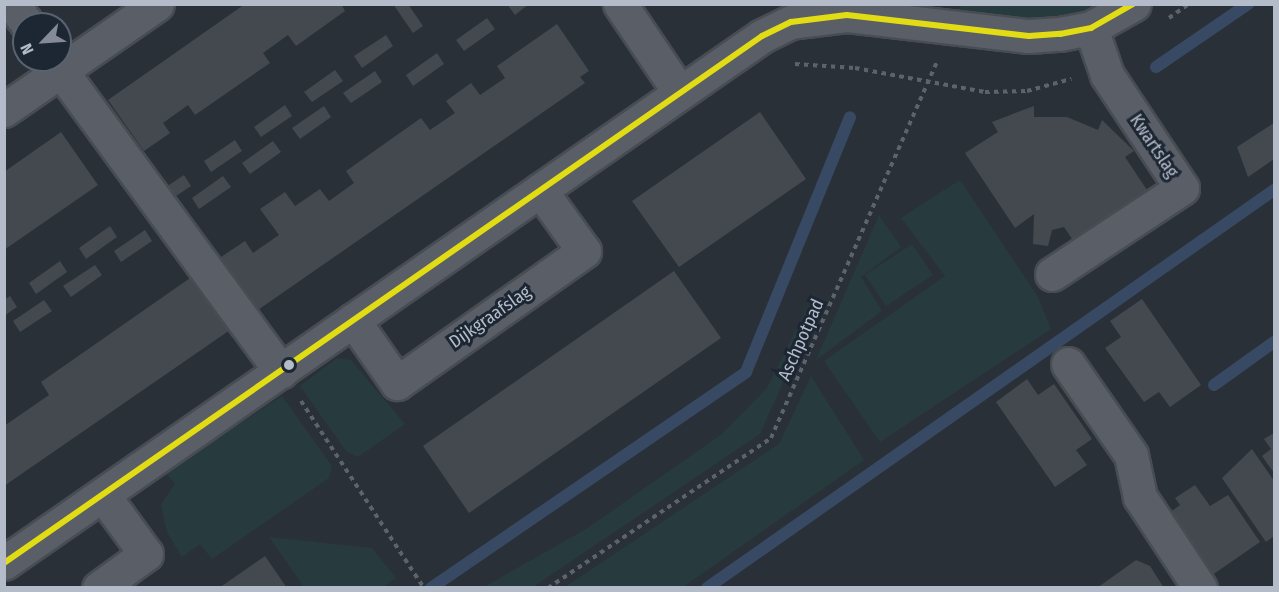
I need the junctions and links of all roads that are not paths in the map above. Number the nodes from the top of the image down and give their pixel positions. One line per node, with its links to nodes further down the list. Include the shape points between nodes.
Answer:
1 (157, 4): 5 (street)
2 (620, 4): 8 (street)
3 (1134, 4): 4 (street)
4 (1091, 28): 8 (street, via 1029,36 847,15 791,22); 11 (street, Kwartslag, via 1102,63 1182,188)
5 (72, 57)
6 (50, 72): 9 (street)
7 (61, 72): 14 (street)
8 (680, 93): 10 (street)
9 (4, 110)
10 (540, 190): 12 (street); 12 (street, Dijkgraafslag, via 584,251 397,383)
11 (1052, 274)
12 (353, 320): 14 (street)
13 (1068, 364): 18 (street, via 1131,455 1140,497)
14 (281, 371): 15 (street)
15 (103, 495): 16 (street); 17 (street, via 146,555)
16 (4, 563)
17 (99, 588)
18 (1200, 588)

